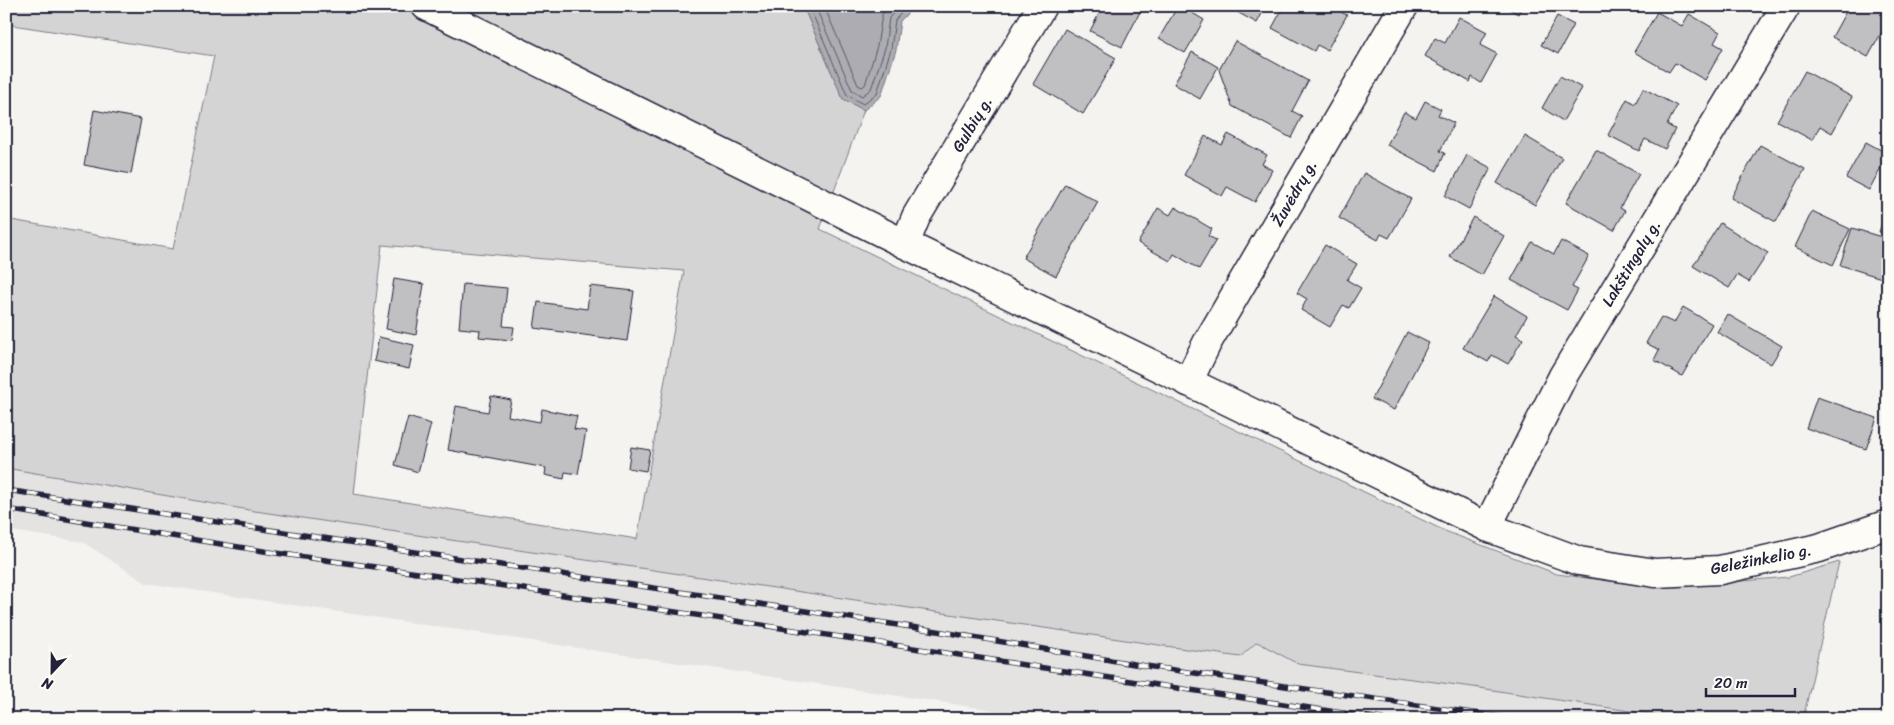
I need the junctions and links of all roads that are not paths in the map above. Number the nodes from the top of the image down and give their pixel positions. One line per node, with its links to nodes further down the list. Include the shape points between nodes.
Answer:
1 (426, 6): 5 (street, Geležinkelio g.)
2 (1042, 6): 5 (street, Gulbių g., via 916,217)
3 (1404, 6): 6 (street, Žuvėdrų g., via 1207,343)
4 (1786, 6): 8 (street, Lakštingalų g., via 1563,376)
5 (905, 244): 6 (street, Geležinkelio g.)
6 (1188, 382): 8 (street, Geležinkelio g.)
7 (1888, 524): 8 (street, Geležinkelio g., via 1819,548 1720,570 1656,573 1579,561)
8 (1487, 527)

